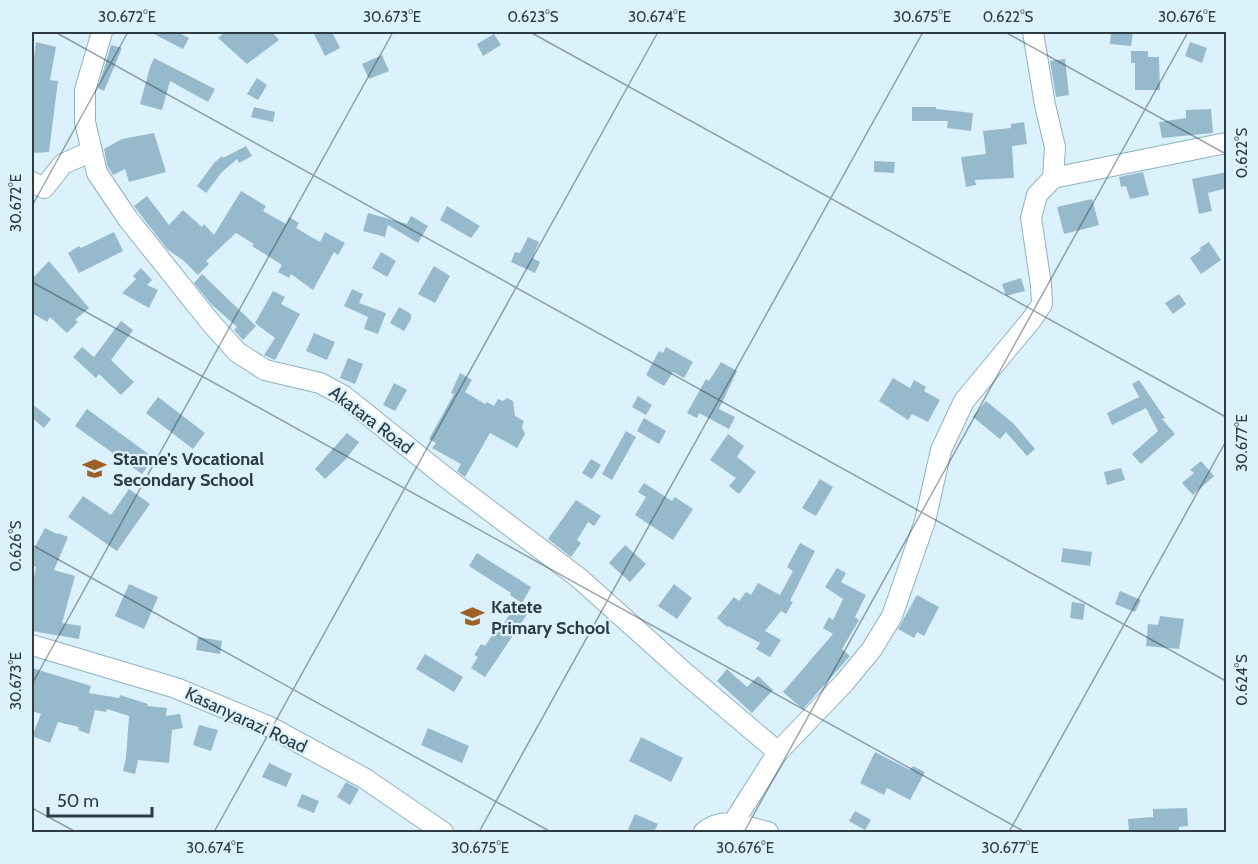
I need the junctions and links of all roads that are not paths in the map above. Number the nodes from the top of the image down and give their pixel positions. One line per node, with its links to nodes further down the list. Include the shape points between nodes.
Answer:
1 (102, 32): 4 (street, Akatara Road, via 85,90 85,122)
2 (1033, 32): 5 (street, via 1055,147)
3 (1227, 143): 5 (street)
4 (92, 151): 6 (street, via 63,164 44,188); 8 (street, Akatara Road, via 97,173 128,219 237,351 265,370 320,383 344,396 579,578)
5 (1053, 178): 8 (street, via 1037,195 1031,218 1042,304 964,401 941,450 925,521 892,616 844,683)
6 (32, 182)
7 (32, 645): 10 (street, Kasanyarazi Road, via 176,688 270,727 364,778)
8 (778, 752): 9 (street)
9 (733, 823): 11 (street, via 715,824); 12 (street)
10 (443, 832)
11 (704, 832)
12 (768, 832)

